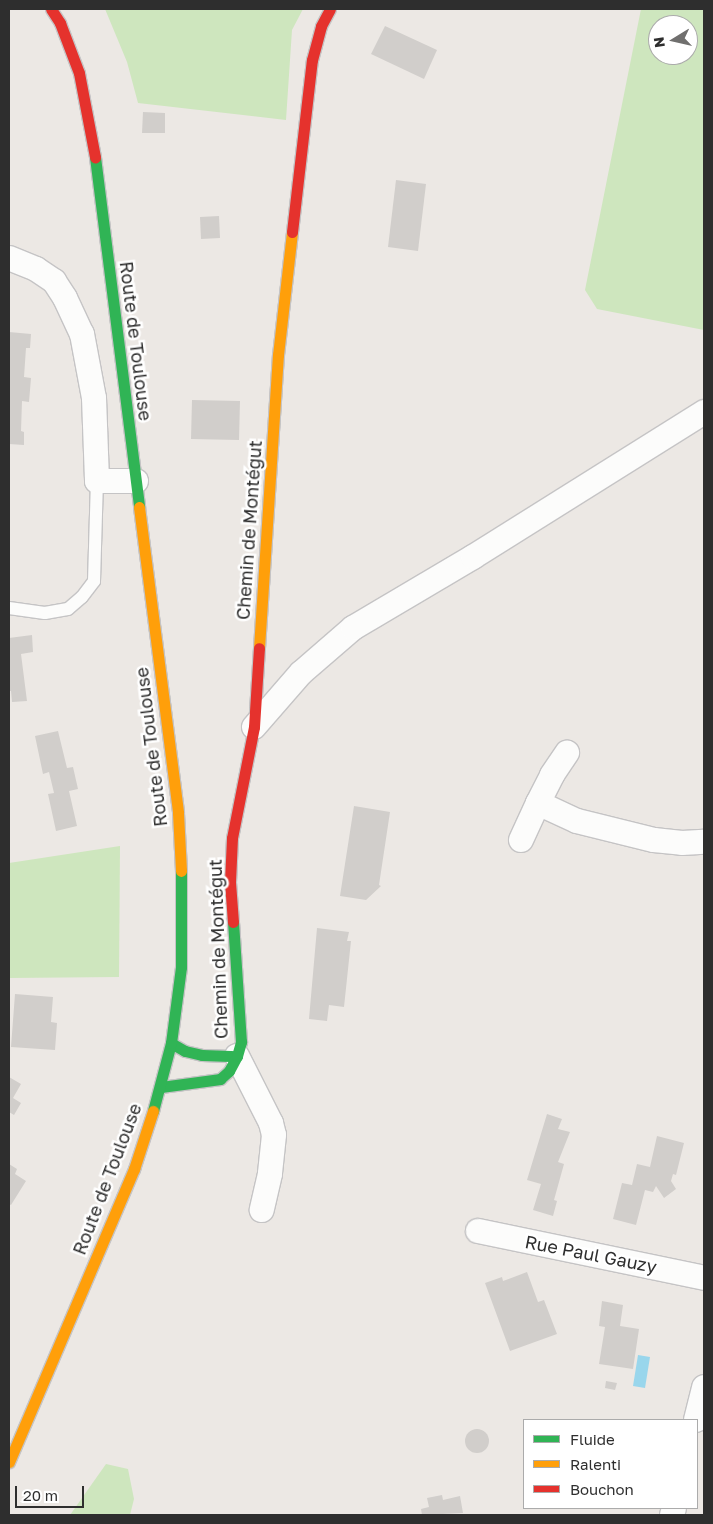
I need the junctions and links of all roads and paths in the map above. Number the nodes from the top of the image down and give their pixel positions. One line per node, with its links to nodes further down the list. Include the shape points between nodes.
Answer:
1 (51, 9): 6 (main road, Route de Toulouse, via 60,22 79,73 94,148)
2 (330, 9): 8 (main road, Chemin de Montégut, via 321,26 312,60 278,355)
3 (9, 258): 5 (street, via 54,281 66,298 82,334 94,398)
4 (704, 412): 8 (street, via 473,557 352,628 295,679)
5 (97, 481): 6 (street); 7 (lane, via 94,581 68,609 45,612)
6 (136, 481): 13 (main road, Route de Toulouse, via 178,813 182,884 181,967)
7 (9, 608)
8 (254, 727): 14 (main road, Chemin de Montégut, via 232,838 230,882 241,1023)
9 (567, 753): 10 (street)
10 (538, 803): 11 (street); 12 (street, via 577,821 644,837 682,843)
11 (521, 840)
12 (704, 842)
13 (171, 1043): 14 (main road, Chemin de Montégut, via 202,1055); 15 (main road, Route de Toulouse)
14 (237, 1056): 15 (main road, Chemin de Montégut, via 229,1071 220,1078); 16 (street, via 272,1123 274,1135)
15 (161, 1087): 21 (main road, Route de Toulouse, via 134,1169)
16 (262, 1210)
17 (478, 1231): 18 (street, Rue Paul Gauzy)
18 (704, 1278)
19 (704, 1387): 20 (street)
20 (696, 1419)
21 (9, 1462)

